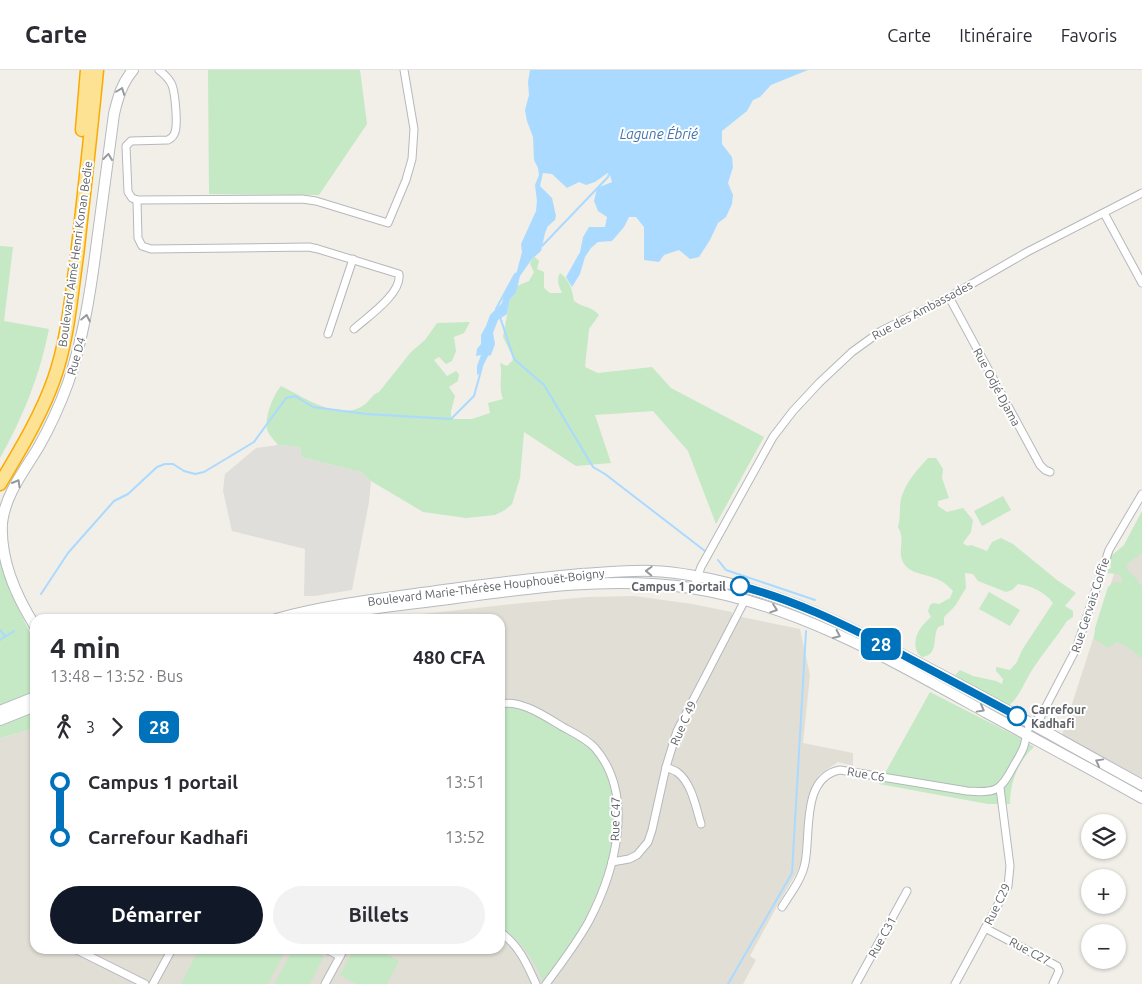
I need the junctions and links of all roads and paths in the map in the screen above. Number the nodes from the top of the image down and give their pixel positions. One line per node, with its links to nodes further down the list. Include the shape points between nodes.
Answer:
1 (87, 70): 14 (highway, Boulevard Aimé Henri Konan Bedie, via 77,183 57,339 36,404)
2 (97, 70): 16 (highway, Boulevard Aimé Henri Konan Bedie, via 65,340 42,406)
3 (133, 70): 23 (main road, Rue D4, one-way to 3, via 5,562 1,536 5,507 47,432 81,344 114,114 126,78)
4 (159, 70): 7 (street, via 166,76 174,93 176,127 173,137 168,140 128,142 128,192)
5 (404, 70): 7 (street, via 414,129 412,158 388,223 302,199)
6 (1142, 193): 8 (street, Rue des Ambassades)
7 (137, 200): 9 (street, via 138,238 142,246 151,249 309,247)
8 (1104, 213): 10 (street); 11 (street, Rue des Ambassades)
9 (353, 259): 12 (street, via 399,274 392,294); 13 (street)
10 (1142, 283)
11 (949, 296): 15 (street, Rue Odjé Djama, via 1040,465); 18 (street, Rue des Ambassades, via 868,340 793,411 773,437)
12 (354, 329)
13 (328, 334)
14 (0, 469)
15 (1050, 472)
16 (0, 484)
17 (1142, 494): 29 (street, Rue Gervais Coffie, via 1109,550 1076,649)
18 (697, 577): 19 (street, Rue des Ambassades); 21 (main road, Boulevard Marie-Thérèse Houphouët-Boigny, one-way to 21, via 633,571 553,577 381,599); 29 (main road, Boulevard Marie-Thérèse Houphouët-Boigny, via 796,604 955,682)
19 (693, 589): 20 (main road, Boulevard Marie-Thérèse Houphouët-Boigny); 22 (main road, Boulevard Marie-Thérèse Houphouët-Boigny, via 592,583)
20 (745, 600): 30 (main road, Boulevard Marie-Thérèse Houphouët-Boigny, one-way to 30, via 792,616 876,653); 31 (street, Rue C 49, via 677,731)
21 (296, 614)
22 (341, 614)
23 (30, 616)
24 (30, 699): 27 (main road)
25 (505, 703): 36 (street, Rue C47, via 531,710 580,736 594,748 614,780 617,798)
26 (30, 708): 28 (main road)
27 (0, 711)
28 (0, 720)
29 (1035, 726): 30 (street); 30 (street); 32 (main road, Boulevard Marie-Thérèse Houphouët-Boigny, one-way to 29)
30 (1030, 737): 33 (street); 34 (main road, Boulevard Marie-Thérèse Houphouët-Boigny)
31 (666, 767): 35 (street, via 677,772 686,783); 36 (street, Rue C 49, via 645,848 629,859)
32 (1142, 785)
33 (1000, 788): 38 (street, Rue C6, via 986,792 967,791 832,771 817,786 811,801 805,862); 39 (street, Rue C29, via 1009,878)
34 (1142, 798)
35 (701, 824)
36 (612, 862): 49 (street, Rue C47, via 588,923)
37 (907, 891): 50 (street, Rue C31)
38 (782, 907)
39 (985, 928): 51 (street, Rue C29); 52 (street, Rue C27, via 1057,966 1059,971)
40 (505, 936): 48 (street, via 516,945)
41 (86, 954): 45 (street)
42 (169, 954): 46 (street)
43 (336, 954): 44 (street)
44 (340, 956): 47 (street)
45 (145, 984)
46 (153, 984)
47 (325, 984)
48 (536, 984)
49 (546, 984)
50 (856, 984)
51 (955, 984)
52 (1052, 984)

